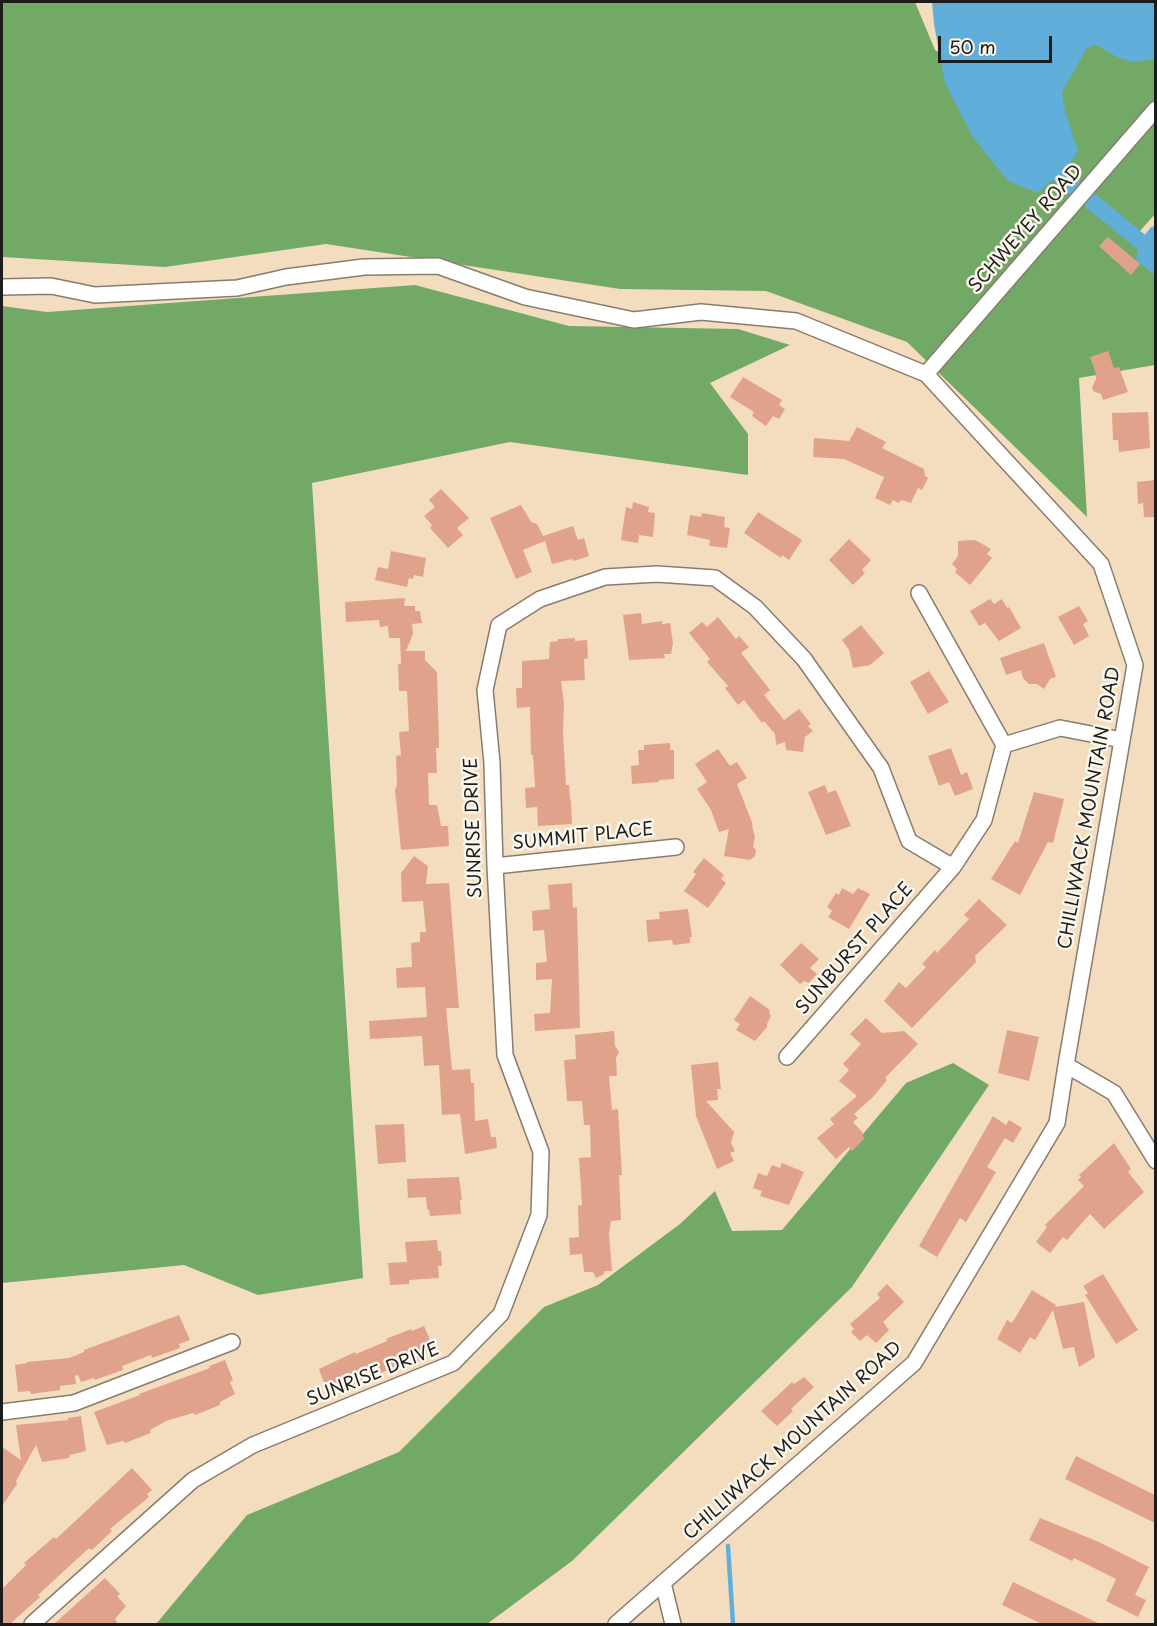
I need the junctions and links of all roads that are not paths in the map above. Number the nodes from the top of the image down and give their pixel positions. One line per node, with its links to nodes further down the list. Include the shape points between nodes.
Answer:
1 (1155, 109): 3 (street, SCHWEYEY ROAD)
2 (2, 287): 3 (street, CHILLIWACK MOUNTAIN ROAD, via 51,286 94,296 237,288 364,267 438,266 525,297 634,320 701,312 796,321)
3 (926, 374): 5 (street, CHILLIWACK MOUNTAIN ROAD, via 1101,564 1135,665)
4 (919, 593): 6 (street)
5 (1122, 740): 6 (street, via 1060,728); 11 (street, CHILLIWACK MOUNTAIN ROAD)
6 (1004, 745): 9 (street, via 984,820)
7 (676, 847): 8 (street, SUMMIT PLACE)
8 (495, 866): 9 (street, SUNRISE DRIVE, via 486,690 499,625 540,599 605,577 657,574 715,578 755,607 804,659 881,768 909,841); 16 (street, SUNRISE DRIVE, via 505,1055 541,1152 539,1215 501,1314 453,1363 253,1445 193,1480)
9 (953, 867): 10 (street, SUNBURST PLACE)
10 (787, 1057)
11 (1066, 1065): 12 (street, via 1114,1094); 15 (street, CHILLIWACK MOUNTAIN ROAD, via 1058,1123 914,1363)
12 (1155, 1161)
13 (232, 1342): 14 (street, via 74,1403)
14 (2, 1412)
15 (663, 1583): 17 (street, CHILLIWACK MOUNTAIN ROAD); 18 (street)
16 (32, 1624)
17 (616, 1624)
18 (673, 1624)

